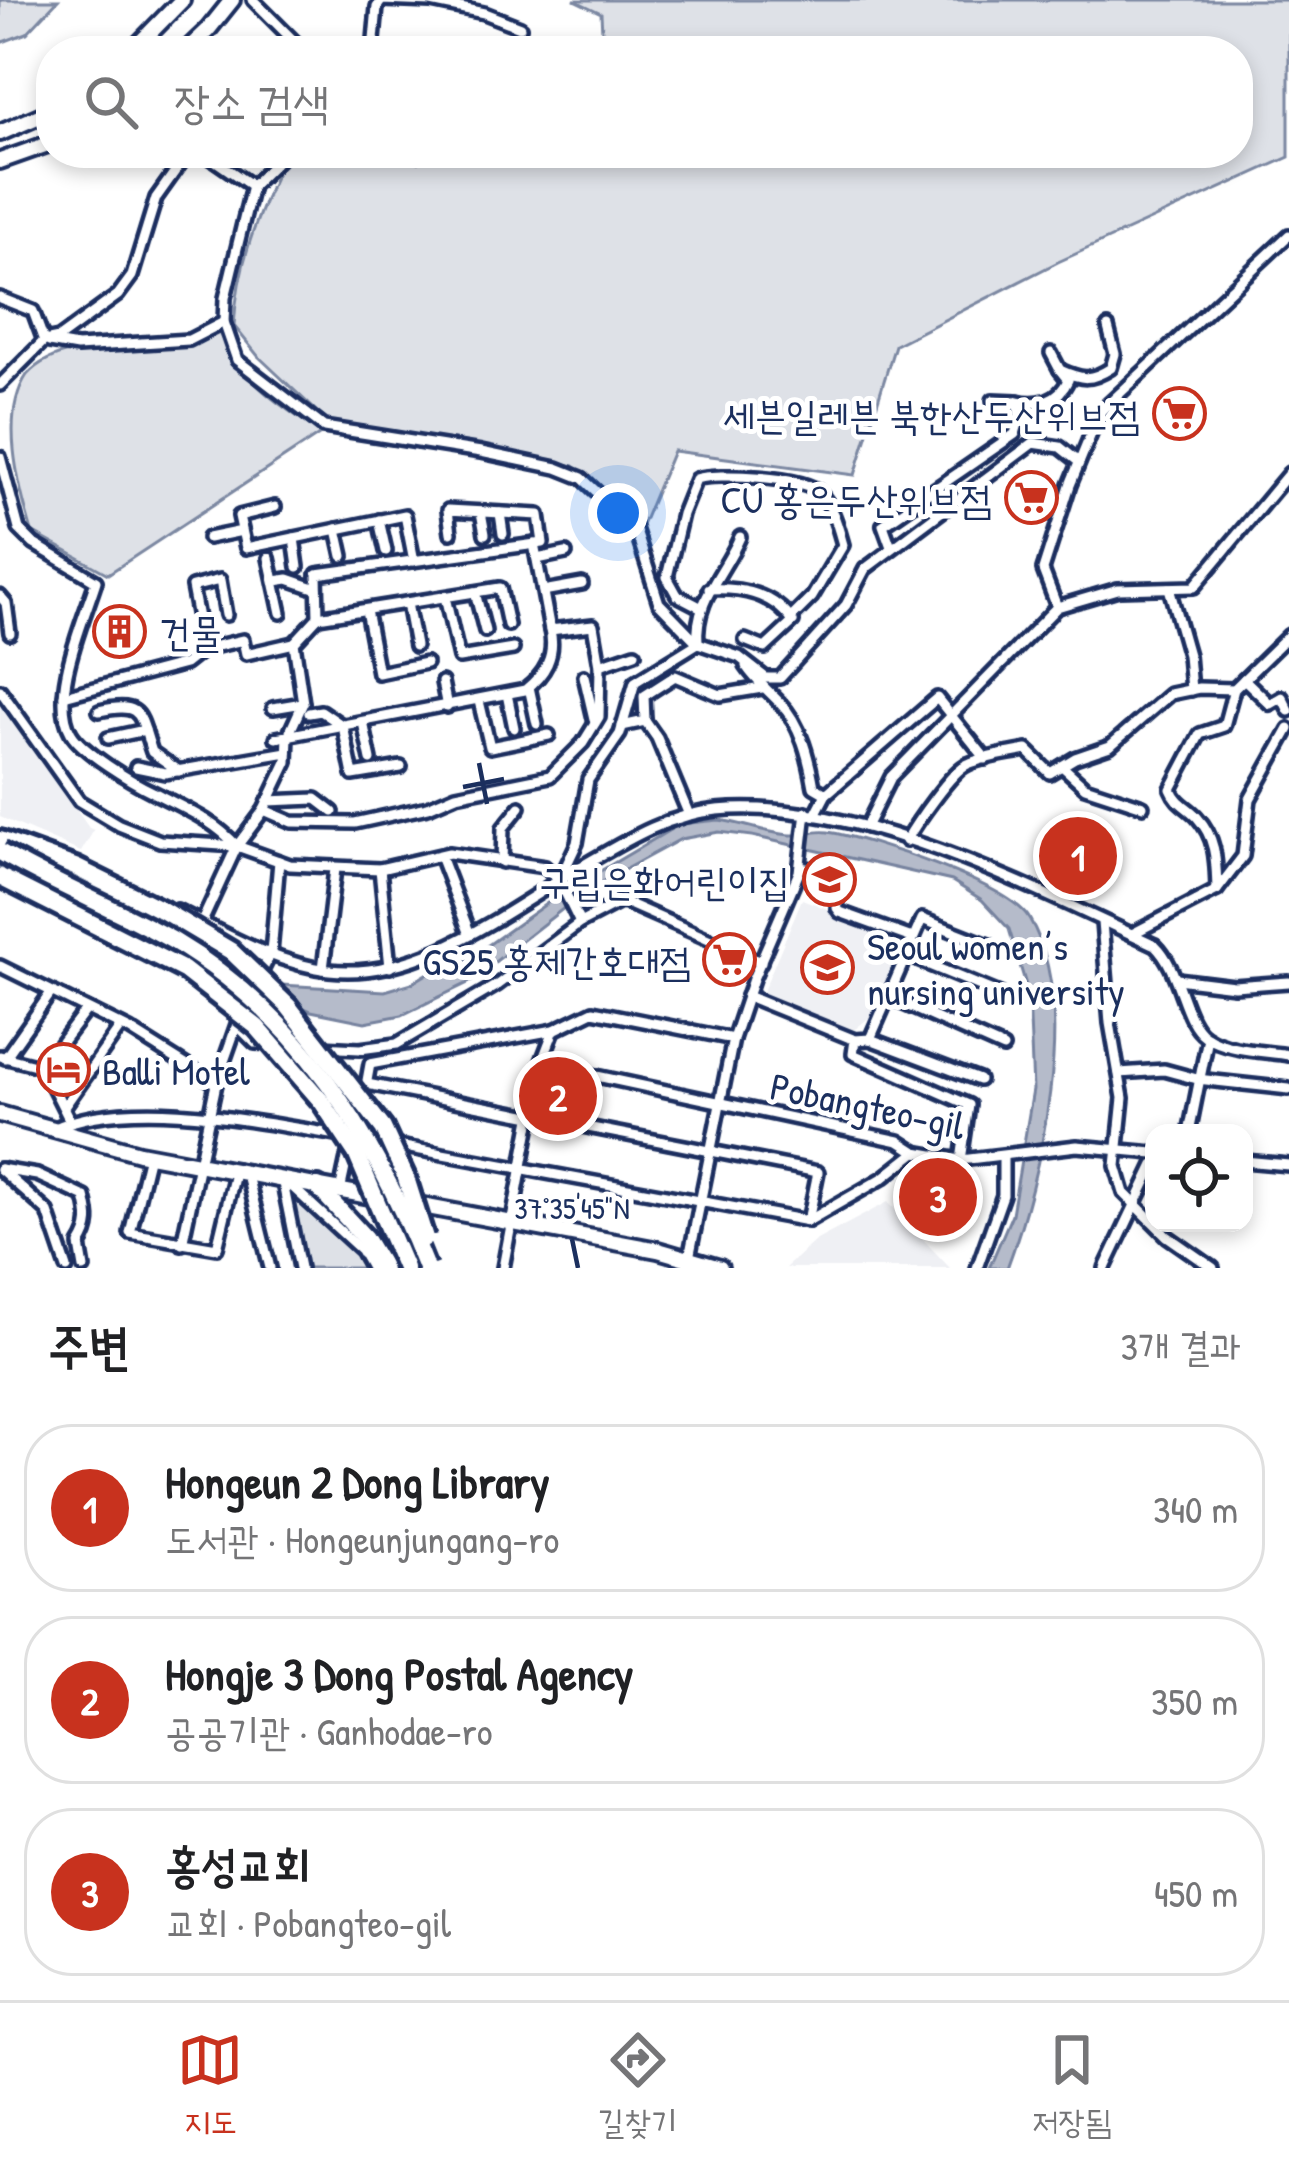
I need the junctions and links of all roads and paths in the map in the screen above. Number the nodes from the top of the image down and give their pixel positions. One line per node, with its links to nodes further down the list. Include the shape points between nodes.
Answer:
1 (182, 0): 6 (main road)
2 (232, 0): 7 (main road)
3 (253, 0): 5 (street)
4 (520, 27): 8 (street, via 431,2 382,0)
5 (289, 35)
6 (147, 36)
7 (202, 36)
8 (374, 36)
9 (36, 117): 10 (main road)
10 (0, 133)
11 (36, 148): 12 (main road)
12 (0, 161)
13 (177, 168): 21 (street, via 156,198 132,276 118,295)
14 (226, 168): 16 (street)
15 (270, 168): 16 (street)
16 (252, 186): 19 (street)
17 (1289, 235): 28 (street, via 1100,412)
18 (0, 298): 21 (street, via 33,311)
19 (224, 322): 21 (street, via 189,340 77,347); 75 (street, via 237,360 324,427 582,478 635,528 659,603)
20 (1108, 327): 23 (street, via 1111,368 1080,380)
21 (44, 341): 24 (street)
22 (1051, 353): 23 (street)
23 (1060, 370): 26 (street, via 1064,390 1045,402)
24 (0, 385)
25 (993, 400): 26 (street)
26 (1017, 401): 43 (street, via 1015,434 883,525)
27 (0, 457): 92 (street, via 19,529 96,581)
28 (1079, 462): 43 (street, via 1060,447 1021,444); 61 (street, via 1043,571)
29 (1289, 473): 53 (street, via 1194,587)
30 (275, 507): 35 (street, via 239,516)
31 (481, 512): 32 (street); 36 (street, via 448,510); 37 (street)
32 (500, 513): 38 (street); 42 (street, via 539,515 543,543)
33 (379, 520): 34 (street); 44 (street); 49 (street, via 405,515)
34 (337, 529): 41 (street); 46 (street)
35 (242, 531): 40 (street); 41 (street, via 246,548)
36 (451, 533)
37 (485, 534)
38 (503, 534)
39 (740, 537): 55 (street)
40 (208, 538)
41 (294, 538): 50 (street)
42 (535, 544): 48 (street); 49 (street)
43 (891, 548): 80 (street, via 865,569 846,605 780,678 766,678)
44 (386, 551)
45 (566, 553): 48 (street)
46 (344, 556)
47 (269, 558): 51 (street)
48 (537, 559): 56 (street)
49 (414, 561): 54 (street, via 317,574)
50 (298, 567)
51 (275, 581): 54 (street); 64 (street)
52 (582, 584): 56 (street)
53 (1169, 587): 61 (street, via 1118,589); 89 (street)
54 (317, 589): 66 (street)
55 (709, 589): 62 (street); 67 (street, via 758,594)
56 (542, 591): 70 (street)
57 (475, 592): 59 (street); 68 (street, via 500,588); 69 (street)
58 (0, 596): 71 (street)
59 (445, 597): 60 (street); 78 (street, via 459,658)
60 (407, 603): 63 (street); 76 (street)
61 (1057, 607): 99 (street)
62 (702, 608): 67 (street, via 677,596 667,578 696,479 712,473 797,482 817,489 843,545); 75 (street)
63 (366, 610): 66 (street); 81 (street, via 378,673)
64 (281, 614)
65 (226, 616): 77 (street, via 220,580 192,587)
66 (317, 617): 74 (street)
67 (790, 618): 73 (street, via 765,648)
68 (508, 625)
69 (485, 631)
70 (550, 631): 82 (street, via 593,625); 86 (street, via 551,656)
71 (10, 633)
72 (1289, 635): 84 (street)
73 (745, 640)
74 (294, 643): 77 (street, via 246,654 243,640); 96 (street)
75 (698, 643): 80 (street); 105 (street, via 635,682)
76 (415, 646)
77 (204, 649): 92 (street, via 185,664)
78 (513, 649)
79 (635, 653): 82 (street)
80 (739, 657): 87 (street)
81 (426, 663)
82 (600, 665): 102 (street)
83 (584, 676): 102 (street)
84 (1244, 679): 88 (street); 97 (street, via 1270,704 1282,697)
85 (442, 682): 94 (street)
86 (530, 687): 91 (street); 103 (street)
87 (762, 688): 101 (street, via 720,695 676,676 644,696); 122 (street, via 784,706 814,787)
88 (1234, 688): 89 (street); 142 (street, via 1225,726 1200,734 1171,789 1215,844)
89 (1191, 690): 119 (street, via 1170,694 1110,746)
90 (0, 691): 132 (street, via 79,801 98,815 160,841)
91 (508, 694): 93 (street); 106 (street)
92 (64, 696): 132 (street, via 70,732 93,754 220,827)
93 (479, 701): 94 (street); 109 (street, via 490,747)
94 (447, 706): 100 (street)
95 (273, 708): 96 (street)
96 (306, 708): 104 (street); 110 (street)
97 (1289, 711)
98 (99, 712): 108 (street, via 134,708)
99 (950, 715): 115 (street); 122 (street, via 937,698); 129 (street, via 890,777)
100 (363, 722): 104 (street); 116 (street)
101 (645, 722): 105 (street); 128 (street)
102 (596, 723): 114 (street)
103 (537, 724)
104 (343, 726): 110 (street); 118 (street, via 353,775)
105 (622, 726): 121 (street)
106 (514, 728)
107 (1289, 729): 142 (street, via 1250,799 1243,856)
108 (145, 730): 111 (street); 120 (street, via 152,752)
109 (548, 735)
110 (288, 736): 112 (street); 113 (street)
111 (108, 738)
112 (276, 738)
113 (287, 752): 120 (street); 123 (street)
114 (568, 757): 121 (street); 123 (street, via 550,776 355,823 292,822)
115 (986, 759): 119 (street, via 1027,750 1050,773); 131 (street, via 958,770)
116 (371, 760)
117 (136, 766): 120 (street)
118 (401, 766)
119 (1063, 766): 124 (street, via 1085,787)
120 (179, 771)
121 (594, 772): 141 (street)
122 (826, 794): 127 (street)
123 (266, 806): 126 (street, via 316,800); 132 (street)
124 (1143, 806)
125 (520, 808): 136 (street, via 503,829)
126 (333, 812)
127 (809, 814): 128 (street, via 754,808); 129 (street); 137 (street)
128 (689, 815): 141 (street, via 646,829)
129 (866, 827): 131 (street)
130 (0, 839): 143 (street, via 71,860); 221 (highway, bridge, via 162,910 265,980 382,1128 414,1201)
131 (907, 841): 145 (street)
132 (237, 846): 135 (street); 143 (street)
133 (0, 853): 148 (street); 221 (highway, bridge, via 173,941 258,1005 338,1093 374,1149)
134 (440, 856): 136 (street); 139 (street); 146 (street)
135 (279, 862): 138 (street); 151 (street)
136 (502, 862): 141 (street, via 544,867)
137 (800, 866): 149 (street, via 842,874 842,914); 153 (street)
138 (335, 869): 139 (street); 156 (street)
139 (380, 869): 155 (street)
140 (0, 877): 220 (highway, bridge, via 184,970 257,1028 356,1153)
141 (559, 880): 144 (street); 146 (street)
142 (1217, 890): 147 (street)
143 (202, 922): 148 (street); 151 (street)
144 (580, 922): 153 (street, via 622,901); 165 (street, via 497,985 397,1044 255,1043)
145 (1102, 922): 147 (street); 176 (street)
146 (469, 932): 155 (street)
147 (1132, 934): 157 (street, via 1170,959)
148 (195, 938): 151 (street, via 249,956)
149 (912, 938): 150 (street, via 927,918); 152 (street)
150 (991, 946)
151 (271, 953): 156 (street); 165 (street, bridge)
152 (905, 955): 161 (street); 162 (street)
153 (760, 962): 160 (street)
154 (0, 966): 159 (street)
155 (390, 967): 156 (street)
156 (323, 969)
157 (1178, 979): 158 (street); 167 (street)
158 (1289, 982)
159 (50, 994): 163 (street); 173 (street)
160 (747, 996): 169 (street); 170 (street)
161 (888, 998): 168 (street); 171 (street)
162 (1012, 999)
163 (86, 1010): 164 (street); 175 (street)
164 (122, 1026): 179 (street); 183 (street)
165 (238, 1026): 179 (street)
166 (554, 1030): 169 (street, via 593,1011); 174 (street); 180 (street, via 370,1064)
167 (1208, 1038): 172 (street); 177 (street)
168 (870, 1039): 170 (street); 178 (street)
169 (734, 1040): 182 (street)
170 (855, 1040): 197 (street, via 853,1054 969,1105)
171 (1003, 1048)
172 (1289, 1055)
173 (3, 1057): 175 (street)
174 (541, 1064): 182 (street, Pobangteo-gil); 186 (street)
175 (43, 1067): 183 (street)
176 (1119, 1073): 177 (street, via 1164,1070); 191 (street)
177 (1197, 1079): 181 (street); 188 (street)
178 (979, 1080)
179 (216, 1084): 185 (street)
180 (367, 1084): 186 (street); 190 (street)
181 (1289, 1089)
182 (721, 1104): 192 (street); 193 (street, Pobangteo-gil, via 899,1141)
183 (64, 1108): 187 (street)
184 (0, 1114): 189 (main road)
185 (209, 1117): 187 (street, via 127,1113); 190 (street); 199 (street)
186 (532, 1119): 192 (street); 201 (street)
187 (70, 1121): 189 (street)
188 (1190, 1124)
189 (53, 1129): 195 (main road)
190 (352, 1137): 201 (street); 207 (street)
191 (1120, 1150): 194 (street); 196 (street); 209 (street, via 1116,1166)
192 (711, 1152): 208 (street); 210 (street, via 818,1172)
193 (916, 1152): 197 (street, Pobangteo-gil); 210 (street)
194 (1145, 1152)
195 (149, 1155): 199 (main road); 212 (street, via 130,1233)
196 (1008, 1155): 197 (street, Pobangteo-gil); 224 (street, Pobangteo-gil)
197 (961, 1160)
198 (1253, 1162): 200 (street)
199 (199, 1163): 203 (main road); 212 (street)
200 (1289, 1165)
201 (523, 1166): 208 (street); 211 (street)
202 (0, 1169): 214 (street, via 48,1212); 215 (street, via 38,1174 85,1197)
203 (241, 1170): 204 (main road); 212 (street, via 218,1248); 216 (street)
204 (283, 1178): 206 (main road); 217 (street); 218 (street)
205 (1145, 1183): 209 (street)
206 (317, 1187): 207 (main road); 219 (highway)
207 (340, 1192): 211 (main road)
208 (701, 1203): 210 (street); 213 (street)
209 (1134, 1206): 225 (street); 226 (street)
210 (808, 1221)
211 (512, 1226): 213 (main road); 222 (street)
212 (182, 1244)
213 (688, 1263): 223 (main road)
214 (67, 1268)
215 (84, 1268)
216 (270, 1268)
217 (300, 1268)
218 (371, 1268)
219 (383, 1268)
220 (406, 1268)
221 (428, 1268)
222 (503, 1268)
223 (720, 1268)
224 (977, 1268)
225 (1105, 1268)
226 (1214, 1268)

